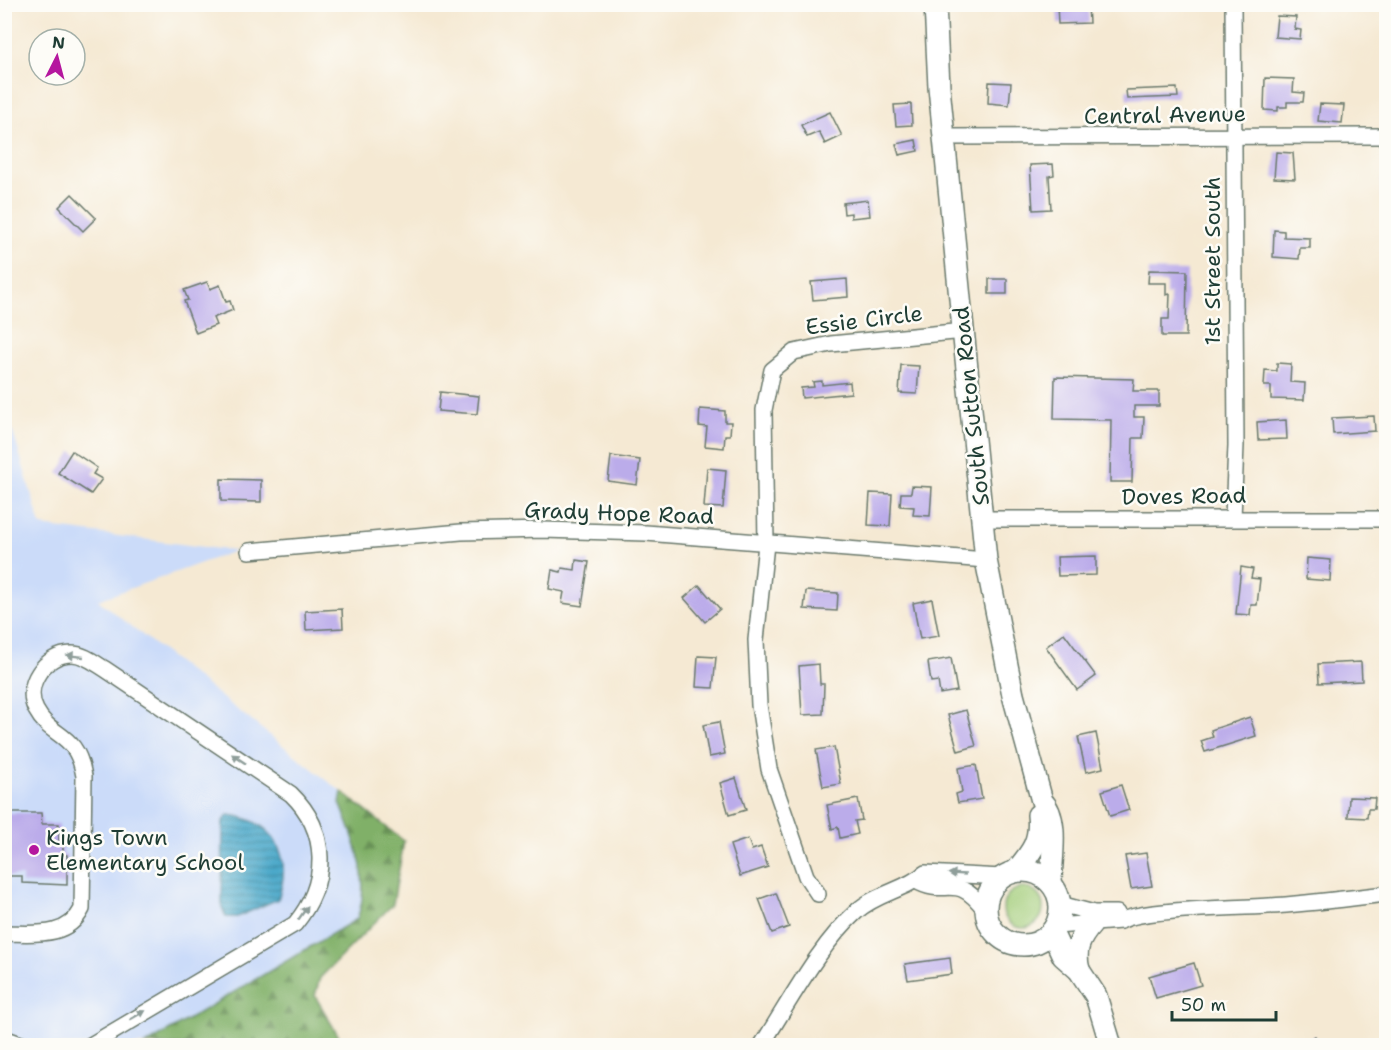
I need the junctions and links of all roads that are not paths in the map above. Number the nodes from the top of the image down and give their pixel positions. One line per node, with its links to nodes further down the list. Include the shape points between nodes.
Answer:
1 (935, 4): 5 (main road, South Sutton Road)
2 (1233, 4): 3 (street, 1st Street South)
3 (1234, 136): 4 (street, Central Avenue); 5 (street, Central Avenue); 7 (street, 1st Street South)
4 (1386, 136)
5 (943, 137): 6 (main road, South Sutton Road)
6 (964, 331): 8 (main road, South Sutton Road); 10 (street, Essie Circle, via 831,344 794,352 772,370 764,410)
7 (1233, 518): 8 (street, Doves Road); 9 (street, Doves Road)
8 (982, 519): 12 (main road, South Sutton Road)
9 (1386, 519)
10 (766, 544): 11 (street, Grady Hope Road, via 646,533 543,530 461,532); 12 (street, Grady Hope Road); 17 (street, Essie Circle, via 756,640 765,748 806,876)
11 (249, 550)
12 (986, 560): 13 (main road, South Sutton Road, via 1013,695)
13 (1041, 801): 14 (main road, South Sutton Road, via 1035,849); 16 (main road, South Sutton Road, via 1052,821)
14 (1009, 874): 15 (street, one-way to 15, via 924,873); 16 (main road, via 1029,871); 20 (main road, via 993,885)
15 (916, 881): 20 (street, via 925,886 962,887 972,892); 31 (street, via 890,890 852,916)
16 (1051, 883): 19 (main road)
17 (818, 894)
18 (1386, 894): 21 (street)
19 (1060, 904): 21 (street); 23 (main road)
20 (985, 909): 25 (main road, via 988,922 1004,940)
21 (1128, 917): 22 (street)
22 (1092, 924): 23 (street); 26 (main road, via 1079,939)
23 (1054, 929): 25 (main road); 26 (main road, via 1063,956)
24 (4, 933): 30 (street, one-way to 24, via 295,924 308,906 320,873 321,849 308,812 291,794 97,664 79,655 59,656 38,674 33,701 42,718 69,741 81,761 82,909 75,921 57,931)
25 (1029, 945): 27 (main road, via 1053,961)
26 (1079, 970): 27 (main road, via 1100,1004)
27 (1100, 1015): 32 (main road)
28 (4, 1038): 29 (street)
29 (26, 1046)
30 (88, 1046)
31 (761, 1046)
32 (1111, 1046)

